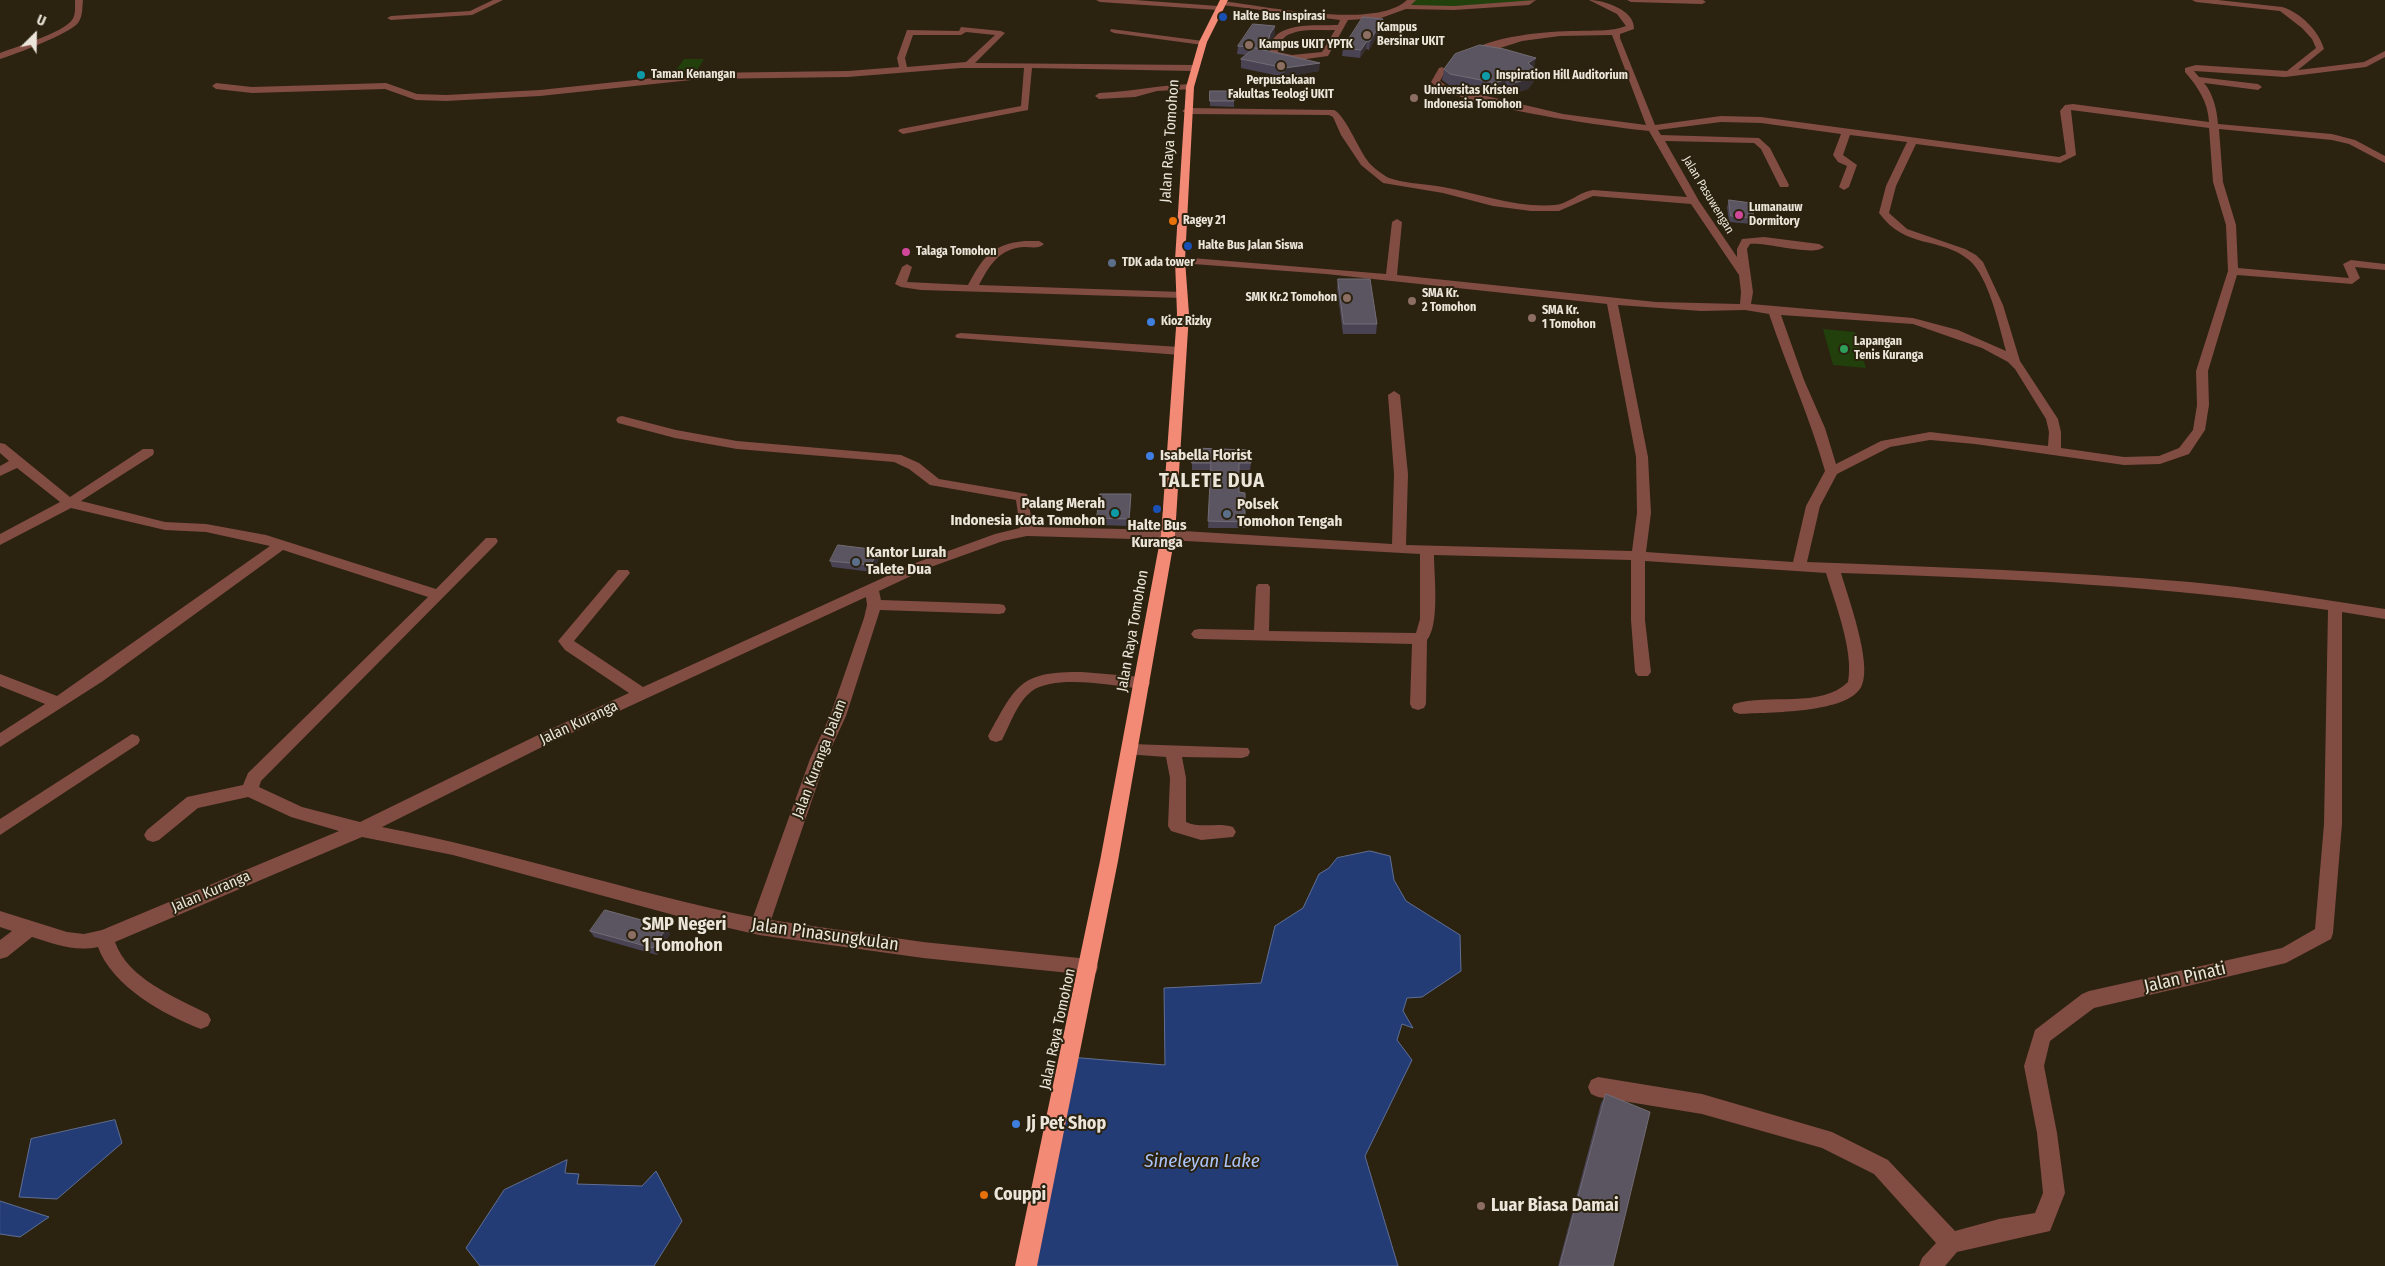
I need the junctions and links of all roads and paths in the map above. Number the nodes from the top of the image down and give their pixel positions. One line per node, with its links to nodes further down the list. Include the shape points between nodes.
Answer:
1 (79, 0): 19 (street, via 78,17 67,28)
2 (499, 0): 12 (street, via 465,14)
3 (1100, 0): 10 (street)
4 (1412, 0): 11 (street)
5 (1532, 0): 11 (street, via 1505,5)
6 (1595, 0): 16 (street, via 1628,19 1631,27)
7 (1631, 0): 9 (street)
8 (2196, 0): 26 (street, via 2290,11 2316,39 2320,49)
9 (1702, 2)
10 (1221, 4): 13 (street); 17 (highway, Jalan Raya Tomohon)
11 (1406, 7): 13 (street, via 1380,16)
12 (391, 18)
13 (1345, 18): 14 (street)
14 (1340, 27): 14 (street, via 1284,31 1274,45 1274,53 1292,58 1325,54)
15 (1114, 31): 17 (street)
16 (1616, 33): 20 (street, via 1509,40); 34 (street, Jalan Pasuwengan)
17 (1203, 43): 24 (highway, Jalan Raya Tomohon)
18 (2385, 54): 26 (street, via 2358,66)
19 (0, 56)
20 (1462, 58)
21 (968, 65): 22 (street); 23 (street); 23 (street, via 1001,33 964,29 961,33 910,32 901,58)
22 (1028, 66): 24 (street); 35 (street, via 1024,109)
23 (903, 68): 28 (street, via 848,74 701,76 540,93 446,98 416,96 386,86 252,90)
24 (1194, 68): 30 (highway, Jalan Raya Tomohon)
25 (1442, 70): 34 (street, via 1436,82 1445,88 1490,101 1563,117)
26 (2285, 74): 27 (street, via 2187,71)
27 (2196, 79): 29 (street); 33 (street, via 2207,95)
28 (216, 86)
29 (2258, 86)
30 (1190, 87): 31 (street); 32 (highway, Jalan Raya Tomohon)
31 (1099, 96)
32 (1187, 111): 42 (street, via 1331,112 1337,115 1364,163 1383,180 1444,190 1493,203 1559,208 1592,193); 46 (highway, Jalan Raya Tomohon)
33 (2215, 126): 38 (street, via 2068,107 2064,111 2071,155 2060,160); 39 (street, via 2332,137 2352,142); 49 (street, via 2218,182 2232,225)
34 (1652, 128): 36 (street, via 1742,119); 37 (street, Jalan Pasuwengan)
35 (903, 131)
36 (1847, 131): 38 (street); 41 (street, via 1838,155 1852,165)
37 (1659, 138): 40 (street, via 1756,140 1765,148); 42 (street, Jalan Pasuwengan)
38 (1913, 140): 59 (street, via 1890,186 1884,213 1902,231 1972,257 1998,305)
39 (2385, 160)
40 (1784, 185)
41 (1844, 187)
42 (1694, 201): 50 (street, Jalan Pasuwengan)
43 (1397, 222): 51 (street)
44 (1039, 244): 52 (street, via 1013,243 1002,248 983,266)
45 (1819, 247): 50 (street, via 1757,240 1746,242 1742,250)
46 (1180, 260): 51 (street); 53 (highway, Jalan Raya Tomohon)
47 (907, 267): 52 (street, via 901,284)
48 (2385, 267): 49 (street, via 2348,264 2355,278 2352,281)
49 (2233, 271): 64 (street, via 2202,371 2203,405 2199,430 2184,451 2160,460 2138,462)
50 (1744, 275): 55 (street, Jalan Pasuwengan)
51 (1391, 278): 54 (street)
52 (972, 288): 53 (street)
53 (1182, 295): 58 (highway, Jalan Raya Tomohon)
54 (1612, 301): 55 (street); 76 (street, via 1642,457 1644,513)
55 (1745, 308): 56 (street)
56 (1774, 311): 59 (street, via 1925,324); 66 (street)
57 (961, 336): 58 (street)
58 (1180, 351): 70 (highway, Jalan Raya Tomohon)
59 (2015, 360): 64 (street, via 2052,419)
60 (1394, 395): 74 (street, via 1401,474)
61 (622, 420): 69 (street, via 737,445 896,458 914,466 935,482 1022,497)
62 (0, 447): 65 (street)
63 (148, 452): 68 (street)
64 (2054, 452): 66 (street, via 1930,436 1886,444)
65 (17, 462): 67 (street); 68 (street)
66 (1832, 471): 77 (street, via 1813,506)
67 (0, 472)
68 (69, 503): 71 (street); 73 (street, via 152,523 234,532)
69 (1027, 532): 70 (street, Jalan Kuranga); 82 (street, Jalan Kuranga, via 964,549 923,565)
70 (1168, 535): 74 (street, Jalan Kuranga); 91 (highway, Jalan Raya Tomohon)
71 (0, 540)
72 (491, 541): 81 (street)
73 (281, 545): 81 (street); 93 (street)
74 (1398, 548): 75 (street, Jalan Kuranga)
75 (1427, 550): 76 (street, Jalan Kuranga); 88 (street, via 1428,618)
76 (1638, 556): 77 (street, Jalan Kuranga); 89 (street)
77 (1800, 566): 78 (street, Jalan Kuranga)
78 (1832, 568): 83 (street, Jalan Kuranga, via 2164,584); 95 (street, via 1858,670 1855,684 1848,692 1821,701)
79 (622, 574): 92 (street, via 566,641)
80 (1263, 587): 87 (street)
81 (439, 594): 102 (street, via 254,778)
82 (873, 598): 84 (street); 92 (street, Jalan Kuranga); 108 (street, Jalan Kuranga Dalam, via 838,716 818,759)
83 (2336, 606): 85 (street, Jalan Kuranga); 115 (street, Jalan Pinati, via 2333,824 2324,933 2286,955 2090,1000 2042,1036 2034,1066 2054,1193 2042,1223)
84 (999, 609)
85 (2385, 614)
86 (1199, 634): 87 (street)
87 (1261, 635): 88 (street)
88 (1420, 638): 94 (street)
89 (1642, 672)
90 (0, 680): 93 (street)
91 (1142, 683): 96 (street, via 1064,678 1036,682 1022,692); 99 (highway, Jalan Raya Tomohon)
92 (641, 694): 104 (street, Jalan Kuranga)
93 (59, 703): 98 (street)
94 (1418, 704)
95 (1740, 708)
96 (996, 736)
97 (132, 740): 103 (street)
98 (0, 742)
99 (1131, 750): 100 (street); 112 (highway, Jalan Raya Tomohon)
100 (1173, 750): 101 (street); 105 (street, via 1178,778 1176,826 1202,835)
101 (1242, 752)
102 (250, 790): 104 (street, Jalan Pinasungkulan, via 302,813); 106 (street, via 193,802)
103 (0, 828)
104 (362, 829): 108 (street, Jalan Pinasungkulan, via 454,848 650,902); 110 (street, Jalan Kuranga)
105 (1227, 832)
106 (153, 835)
107 (0, 919): 109 (street, Jalan Kuranga)
108 (759, 926): 112 (street, Jalan Pinasungkulan, via 990,958)
109 (28, 928): 110 (street, Jalan Kuranga, via 67,940 84,942); 111 (street)
110 (104, 938): 113 (street, via 112,960 134,980)
111 (0, 951)
112 (1089, 968): 116 (highway, Jalan Raya Tomohon)
113 (201, 1020)
114 (1598, 1088): 115 (street, via 1702,1104 1825,1139 1881,1167)
115 (1951, 1243): 117 (street)
116 (1026, 1266)
117 (1930, 1266)

